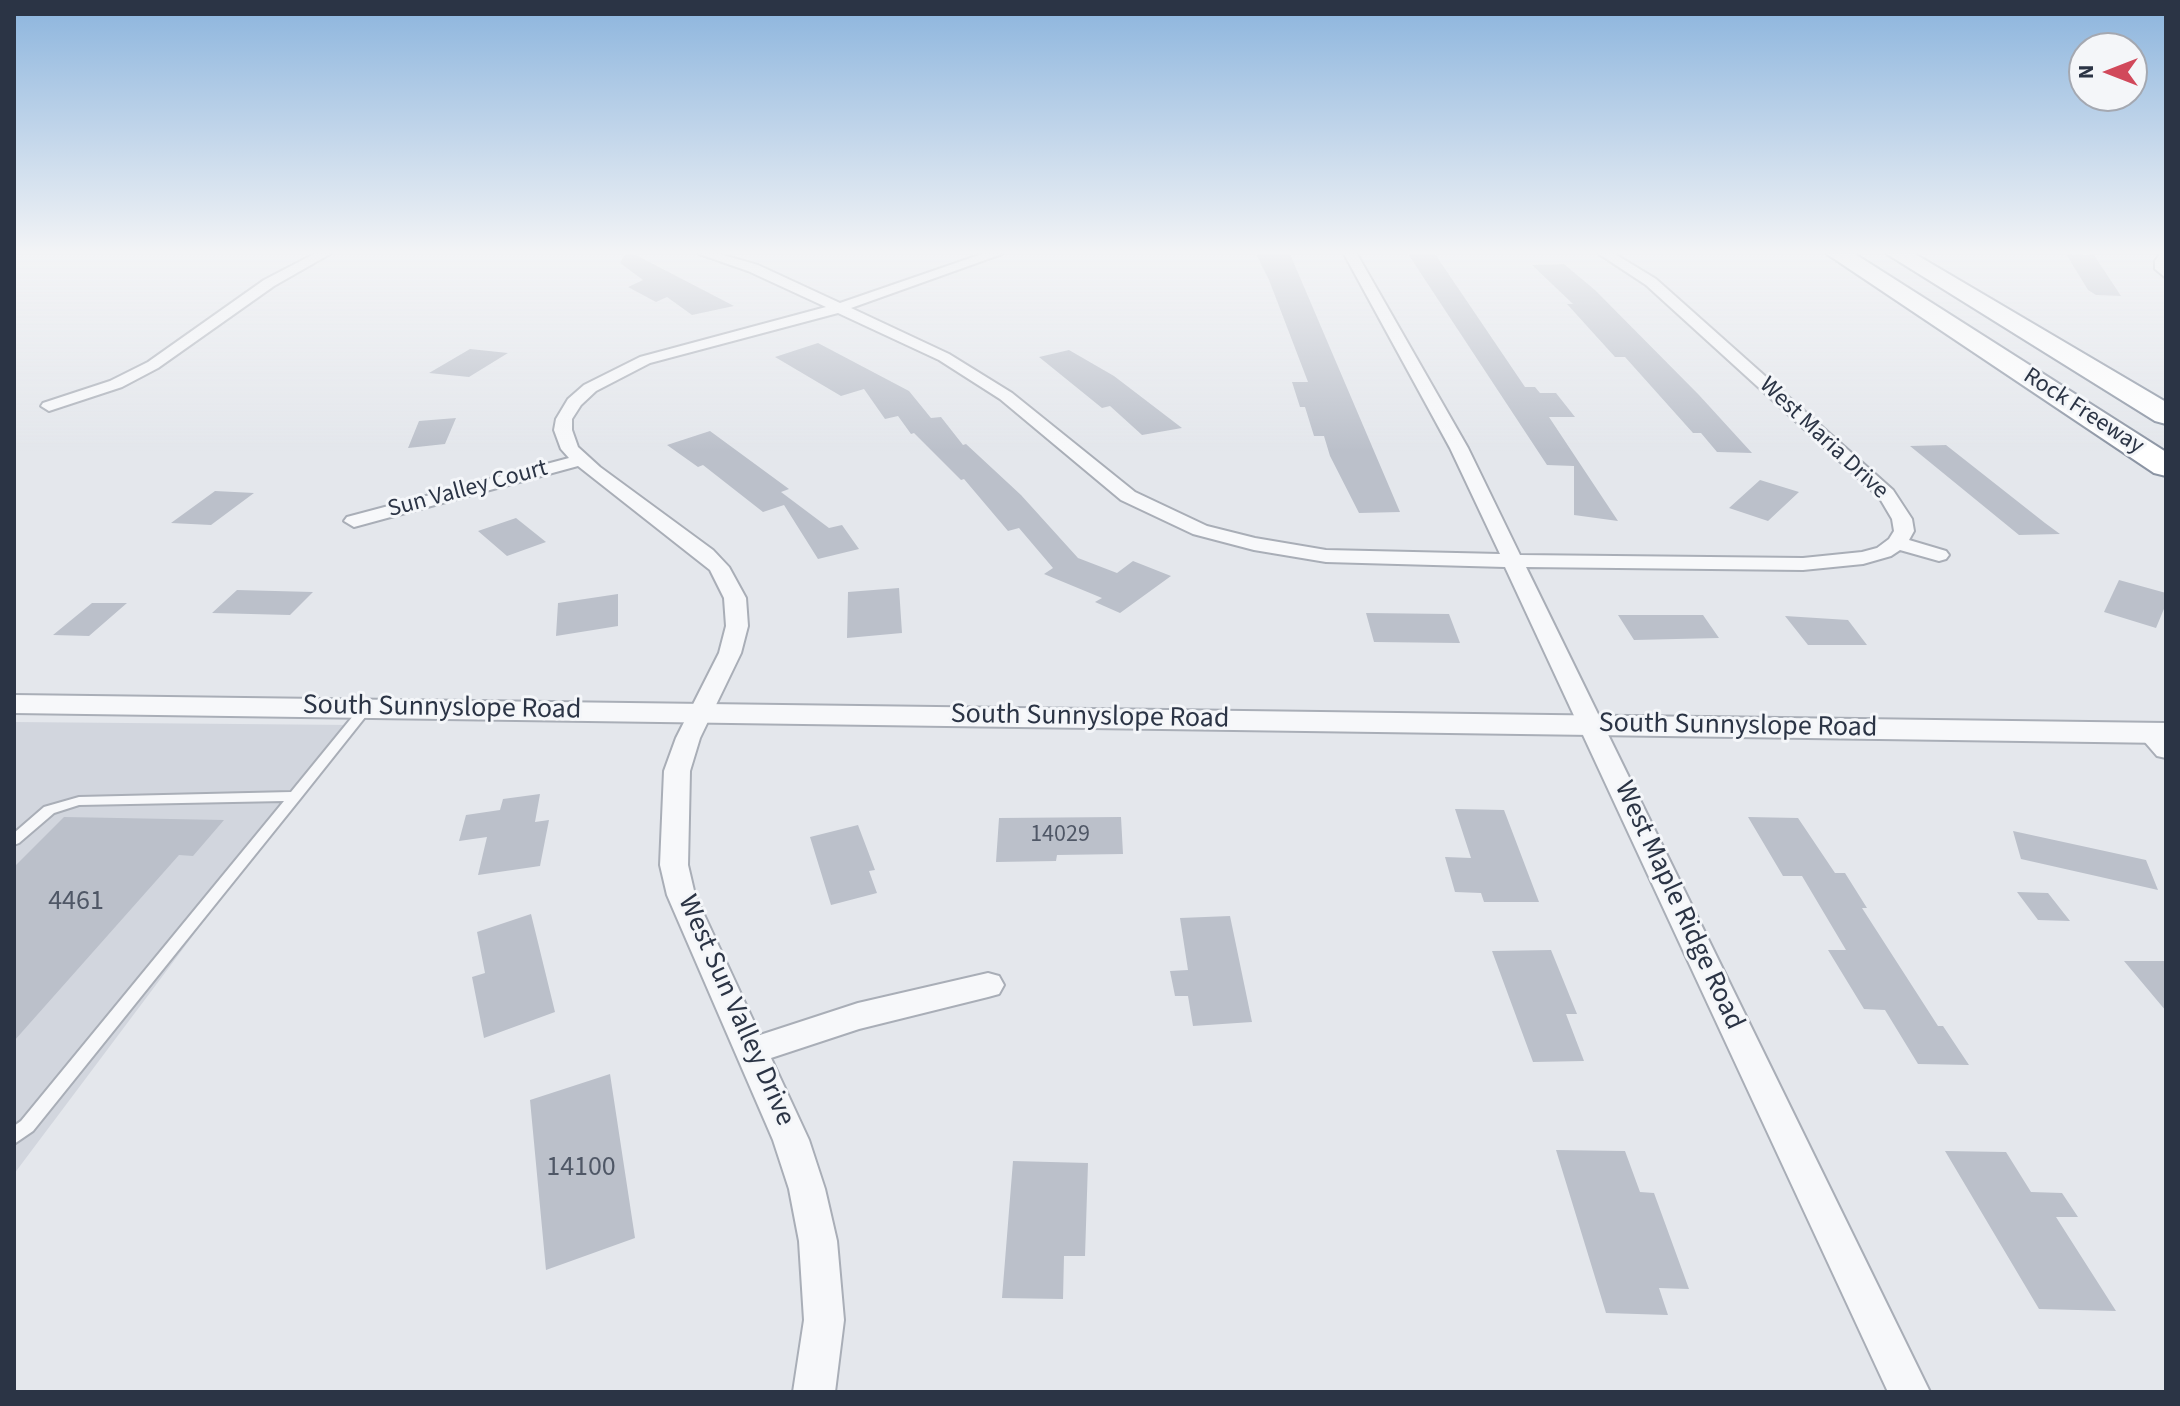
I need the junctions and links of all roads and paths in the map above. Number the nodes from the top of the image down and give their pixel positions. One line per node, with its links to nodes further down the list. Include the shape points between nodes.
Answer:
1 (217, 320): 8 (street, via 153,365 116,384)
2 (794, 320): 10 (street, West Sun Valley Drive, via 670,352 605,378 574,402 564,419 566,441)
3 (864, 320): 15 (street, via 981,378 1128,496 1200,530 1326,556)
4 (1387, 320): 15 (street, West Maple Ridge Road)
5 (1693, 320): 13 (street, West Maria Drive, via 1886,494 1902,519 1904,531)
6 (1940, 320): 11 (highway, Rock Freeway)
7 (2007, 320): 9 (highway, Rock Freeway)
8 (49, 406)
9 (2166, 415)
10 (581, 460): 12 (street, Sun Valley Court); 18 (street, West Sun Valley Drive, via 706,554 729,583 737,626 730,653)
11 (2166, 466)
12 (354, 521)
13 (1897, 543): 14 (street); 15 (street, via 1884,552 1832,563)
14 (1939, 555)
15 (1514, 560): 19 (street, West Maple Ridge Road)
16 (20, 706): 17 (street, South Sunnyslope Road)
17 (366, 708): 18 (street, South Sunnyslope Road); 21 (lane)
18 (700, 712): 19 (street, South Sunnyslope Road); 24 (street, West Sun Valley Drive, via 677,771 674,865 681,895)
19 (1592, 725): 20 (street, South Sunnyslope Road); 27 (street, West Maple Ridge Road)
20 (2160, 739)
21 (295, 796): 22 (lane, via 79,801 49,810); 25 (lane)
22 (14, 840)
23 (988, 985): 24 (street, via 858,1016)
24 (752, 1051): 26 (street, West Sun Valley Drive, via 791,1140 818,1241 824,1320)
25 (14, 1136)
26 (814, 1392)
27 (1909, 1392)

